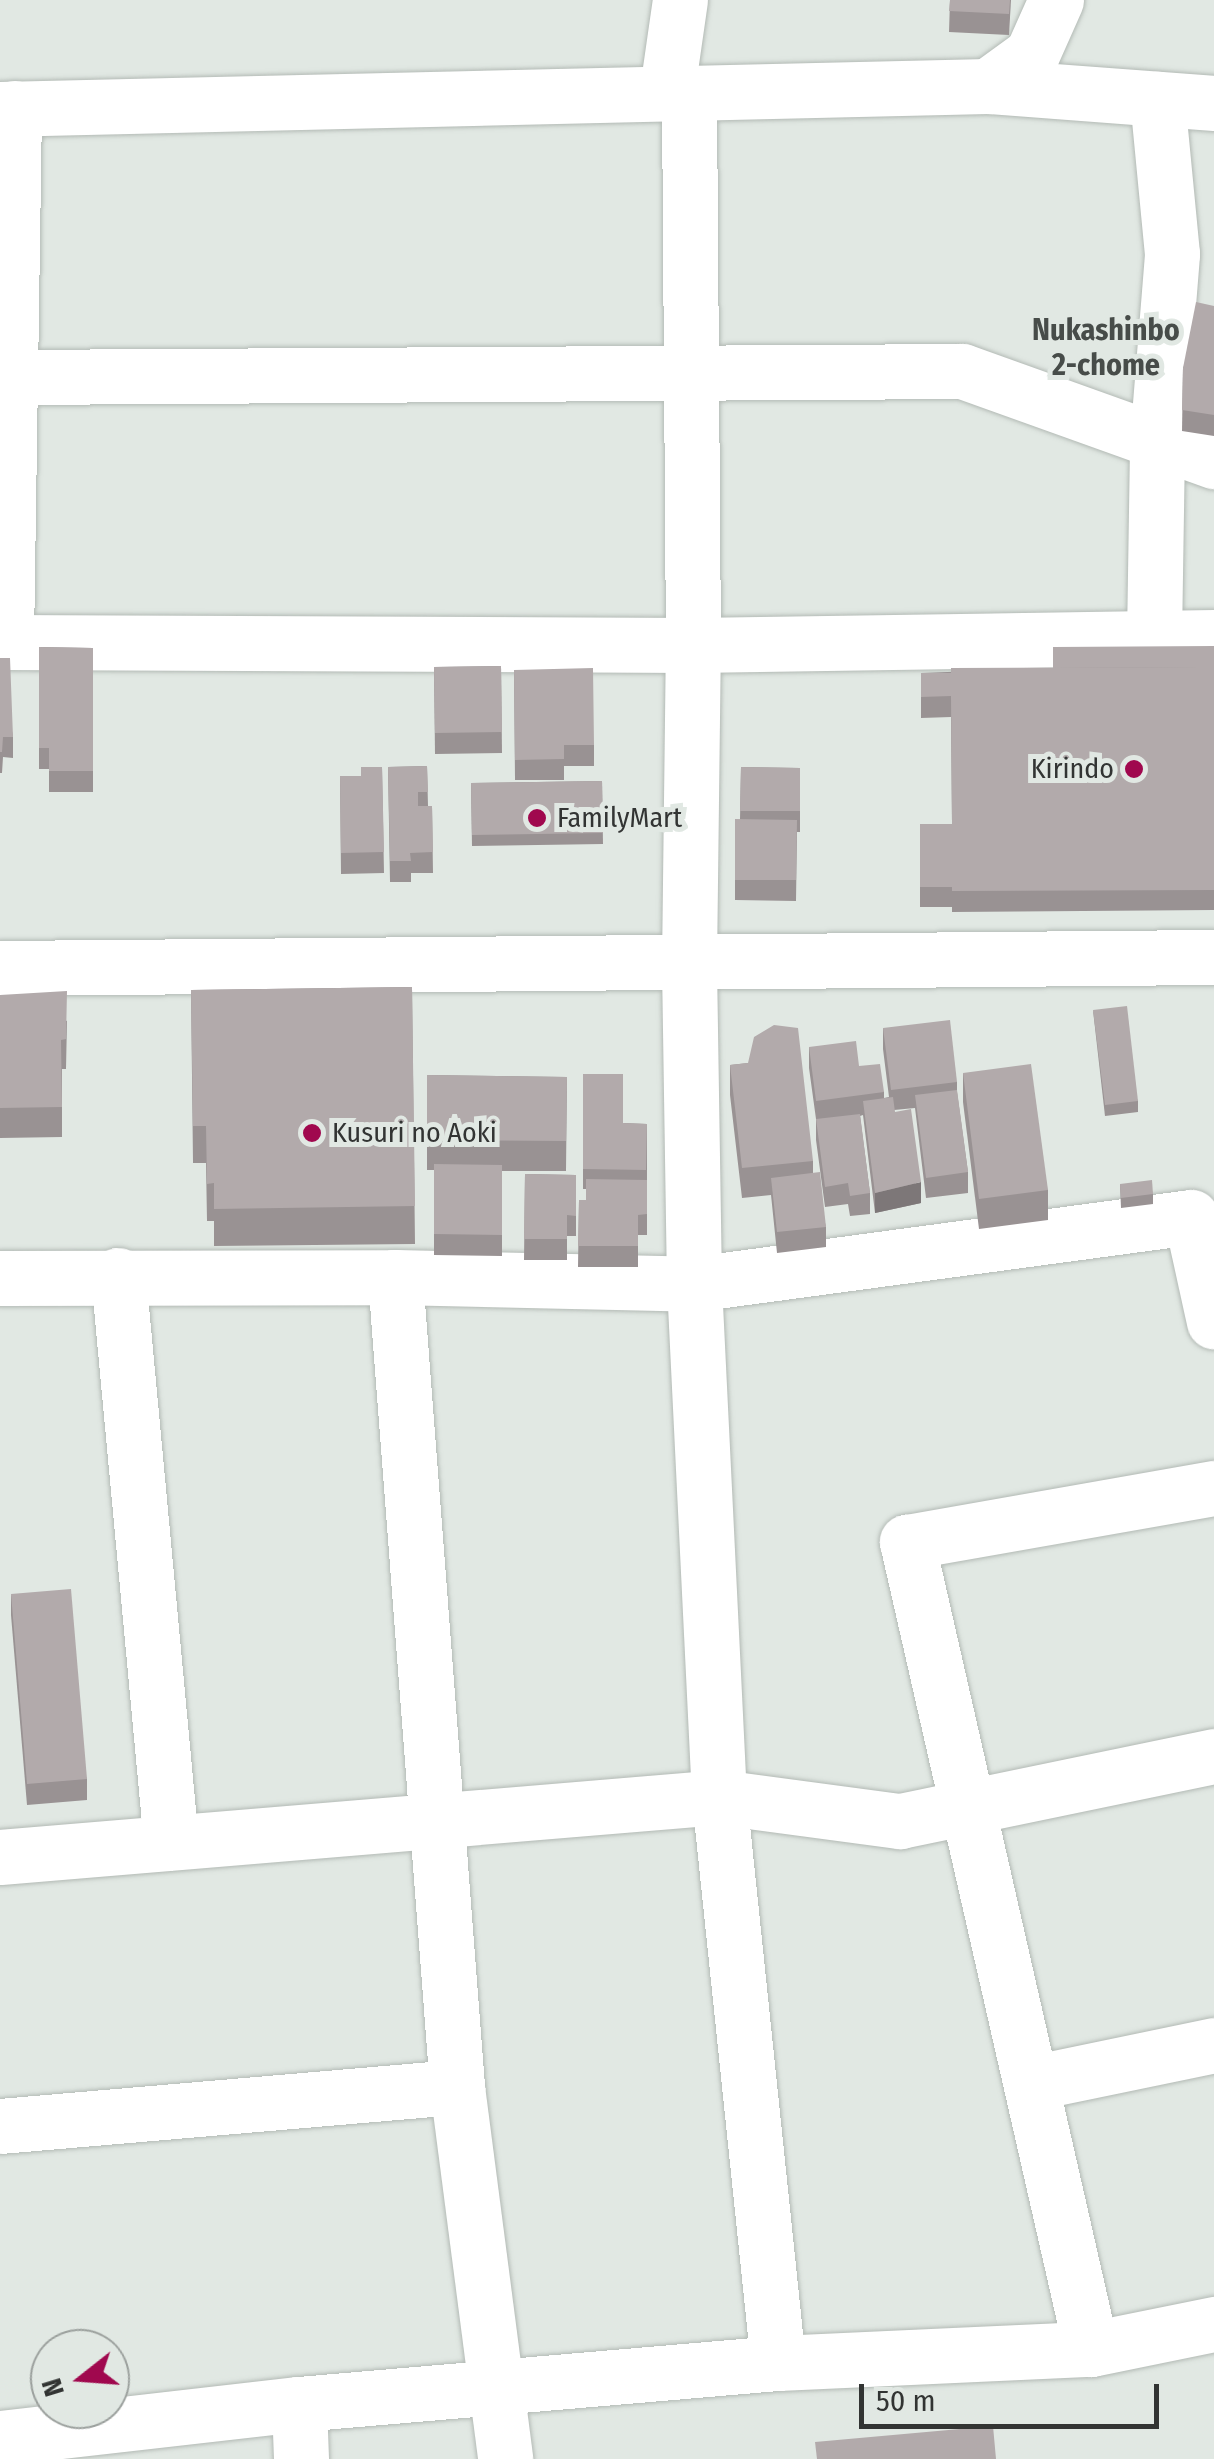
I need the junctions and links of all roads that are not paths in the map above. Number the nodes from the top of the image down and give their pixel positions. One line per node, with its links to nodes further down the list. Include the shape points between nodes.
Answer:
1 (680, 0): 4 (street, via 668,76)
2 (1056, 0): 3 (street, via 1032,54)
3 (988, 86): 4 (street); 5 (street)
4 (689, 96): 7 (street); 8 (street)
5 (1158, 99): 6 (street); 10 (street, via 1172,254)
6 (1214, 102)
7 (7, 109): 9 (street)
8 (692, 376): 9 (street); 10 (street, via 962,372); 15 (street)
9 (10, 377): 14 (street)
10 (1158, 442): 11 (street); 13 (street)
11 (1214, 462)
12 (1214, 637): 13 (street)
13 (1154, 638): 15 (street)
14 (3, 642): 15 (street)
15 (693, 645): 17 (street)
16 (1214, 957): 17 (street)
17 (689, 964): 18 (street); 22 (street)
18 (0, 968)
19 (118, 1274): 20 (street); 21 (street); 29 (street)
20 (396, 1277): 22 (street); 28 (street)
21 (0, 1278)
22 (694, 1284): 23 (street, via 1191,1217); 26 (street)
23 (1214, 1319)
24 (1214, 1488): 27 (street, via 907,1542)
25 (1214, 1756): 27 (street)
26 (719, 1797): 27 (street, via 900,1821); 28 (street); 37 (street)
27 (968, 1808): 32 (street)
28 (435, 1820): 29 (street); 33 (street)
29 (171, 1843): 30 (street)
30 (0, 1857)
31 (1214, 2044): 32 (street)
32 (1031, 2083): 36 (street)
33 (457, 2087): 34 (street); 38 (street)
34 (0, 2126)
35 (1214, 2324): 36 (street)
36 (1091, 2349): 37 (street)
37 (778, 2364): 38 (street)
38 (496, 2386): 39 (street); 42 (street)
39 (299, 2404): 40 (street); 41 (street)
40 (0, 2438)
41 (301, 2459)
42 (505, 2459)

